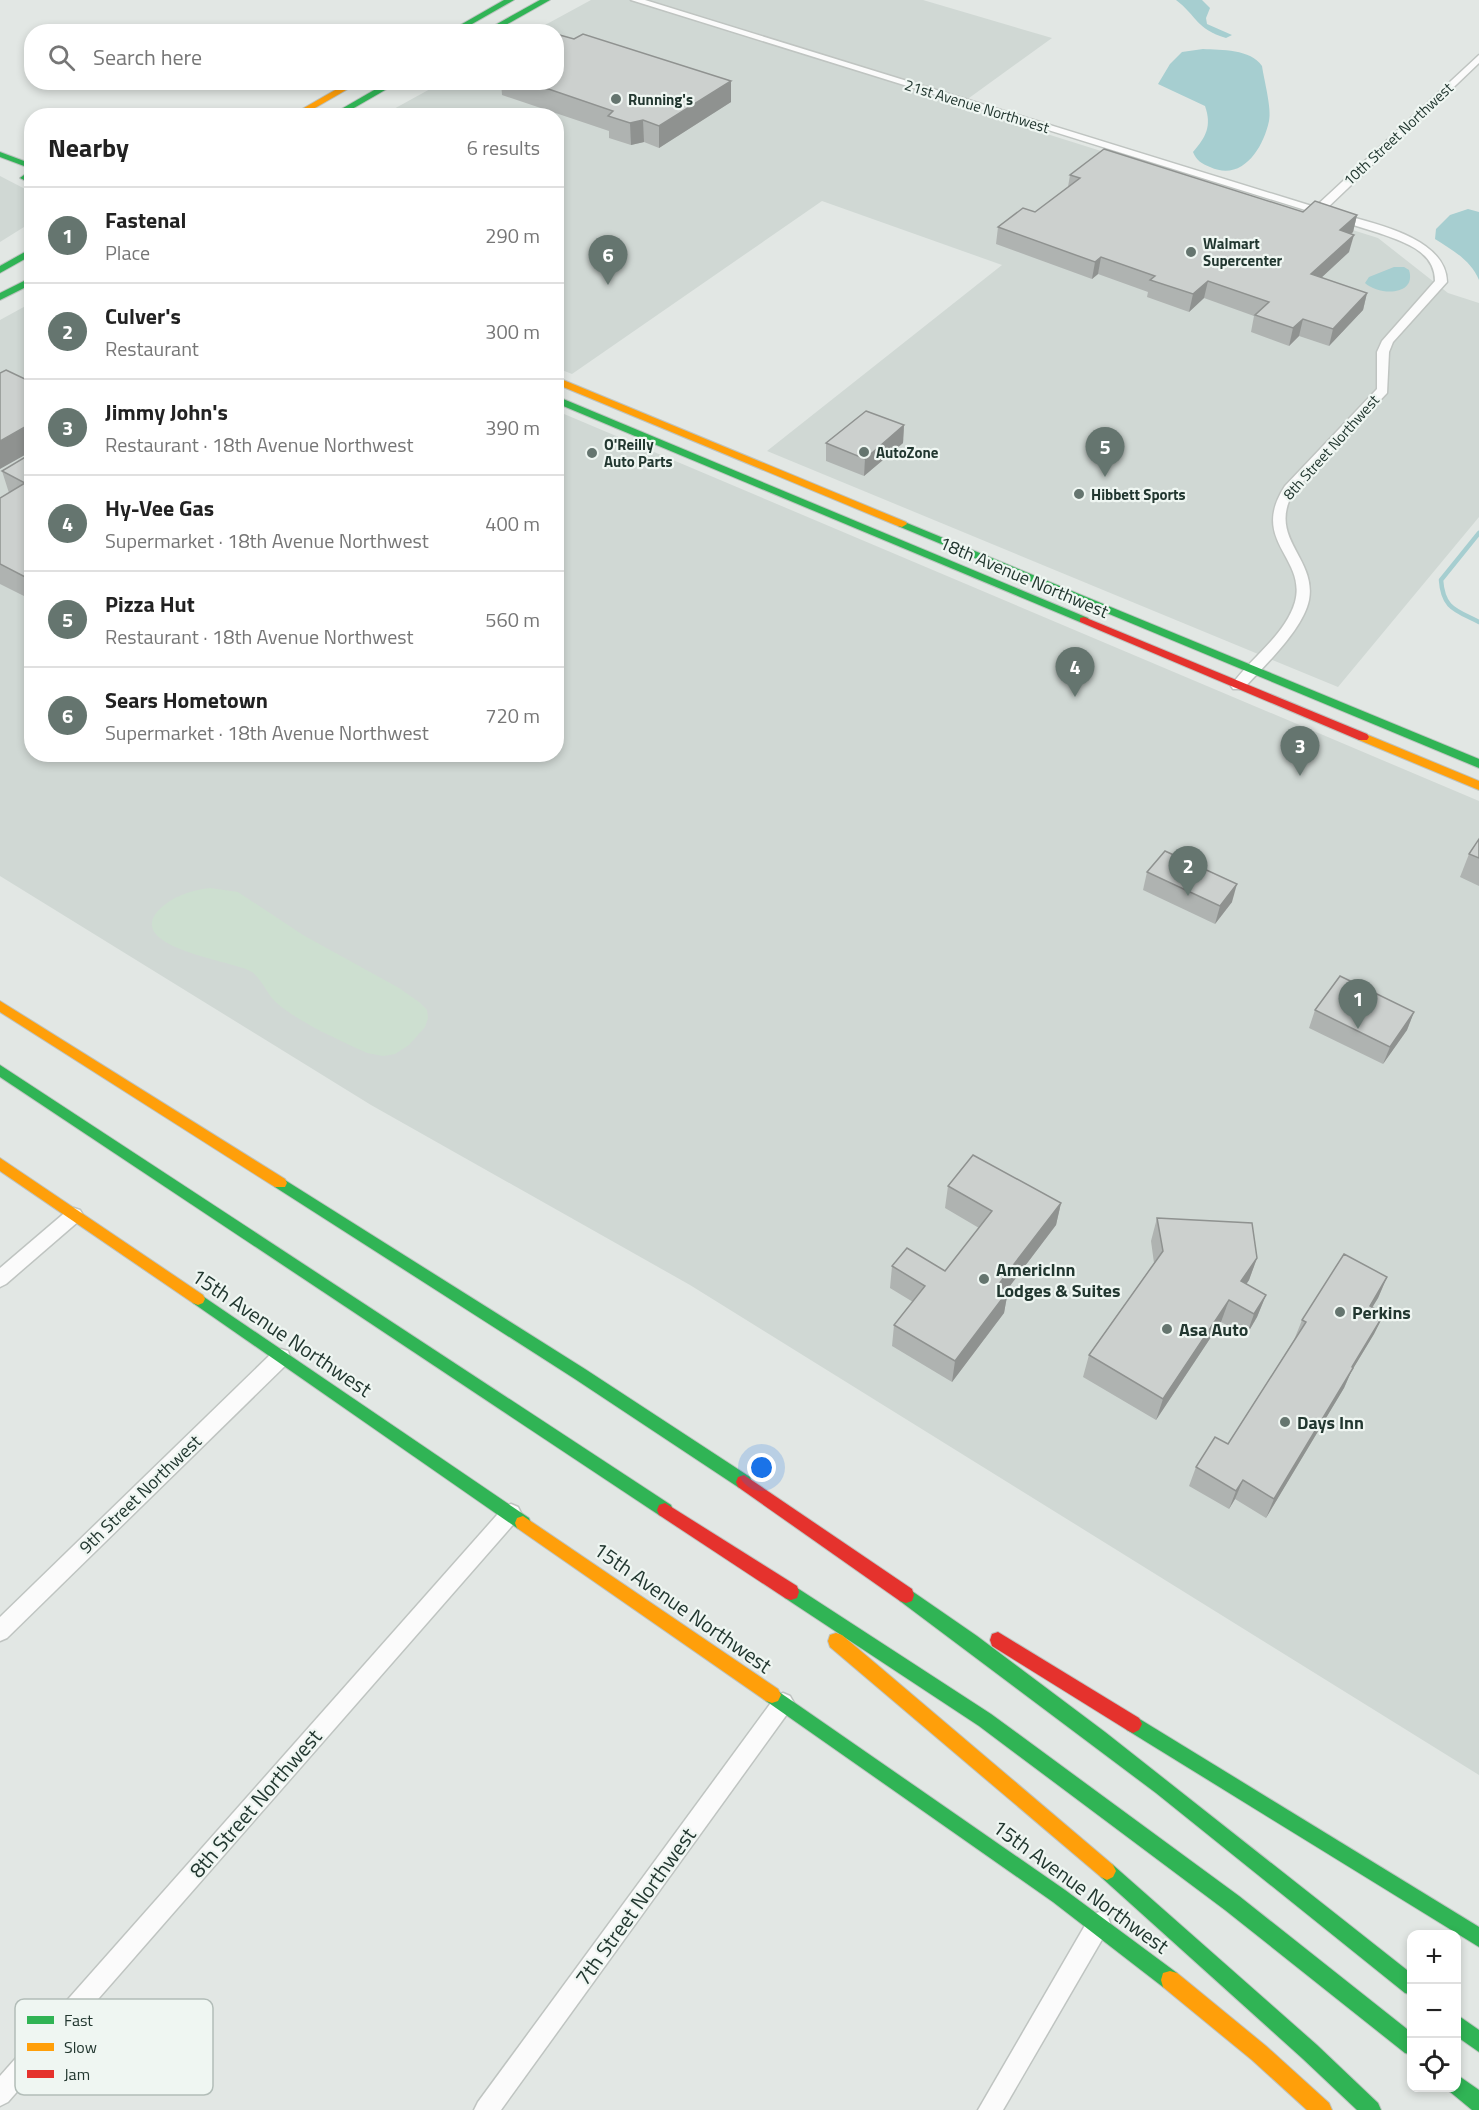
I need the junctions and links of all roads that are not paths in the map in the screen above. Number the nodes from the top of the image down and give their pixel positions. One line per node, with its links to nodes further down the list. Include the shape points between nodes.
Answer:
1 (510, 0): 4 (main road)
2 (546, 0): 5 (main road)
3 (636, 0): 14 (street, 21st Avenue Northwest)
4 (466, 24)
5 (502, 24)
6 (1479, 58): 14 (street, 10th Street Northwest)
7 (341, 90): 9 (main road)
8 (381, 90): 10 (main road)
9 (309, 108)
10 (348, 108)
11 (0, 164): 12 (main road, via 15,160); 13 (main road)
12 (24, 170)
13 (24, 174)
14 (1317, 211): 22 (street, 8th Street Northwest, via 1414,243 1433,258 1442,276 1438,288 1388,341 1383,352 1383,390 1289,489 1279,507 1278,525 1305,585 1302,604)
15 (24, 256): 17 (main road)
16 (24, 260): 17 (main road)
17 (0, 272)
18 (24, 286): 19 (main road)
19 (0, 298)
20 (564, 383): 22 (main road, 18th Avenue Northwest)
21 (564, 402): 23 (main road, 18th Avenue Northwest)
22 (1253, 669): 23 (street, 8th Street Northwest); 24 (main road, 18th Avenue Northwest)
23 (1238, 686): 25 (main road, 18th Avenue Northwest)
24 (1479, 764)
25 (1479, 786)
26 (0, 995): 29 (main road)
27 (0, 1006): 29 (main road)
28 (0, 1072): 36 (main road)
29 (108, 1075): 35 (main road, via 614,1396)
30 (0, 1164): 31 (main road, 15th Avenue Northwest)
31 (74, 1215): 32 (street); 33 (main road, 15th Avenue Northwest)
32 (0, 1279)
33 (281, 1357): 34 (main road, 15th Avenue Northwest); 38 (street, 9th Street Northwest)
34 (511, 1513): 40 (main road, 15th Avenue Northwest); 44 (street, 8th Street Northwest)
35 (812, 1528): 37 (main road); 43 (main road, via 1140,1769)
36 (722, 1547): 46 (main road, via 912,1670 1059,1773); 55 (main road, via 1072,1839)
37 (967, 1622)
38 (0, 1631)
39 (987, 1634): 42 (main road)
40 (783, 1703): 41 (main road, 15th Avenue Northwest); 52 (street, 7th Street Northwest)
41 (1099, 1923): 53 (street); 54 (main road, 15th Avenue Northwest, via 1231,2026)
42 (1479, 1938)
43 (1410, 1984)
44 (84, 1999)
45 (1461, 2027): 47 (main road)
46 (1407, 2042)
47 (1479, 2042)
48 (15, 2077): 50 (street, 8th Street Northwest)
49 (1461, 2088): 51 (main road)
50 (0, 2094)
51 (1479, 2103)
52 (486, 2110)
53 (990, 2110)
54 (1322, 2110)
55 (1371, 2110)

